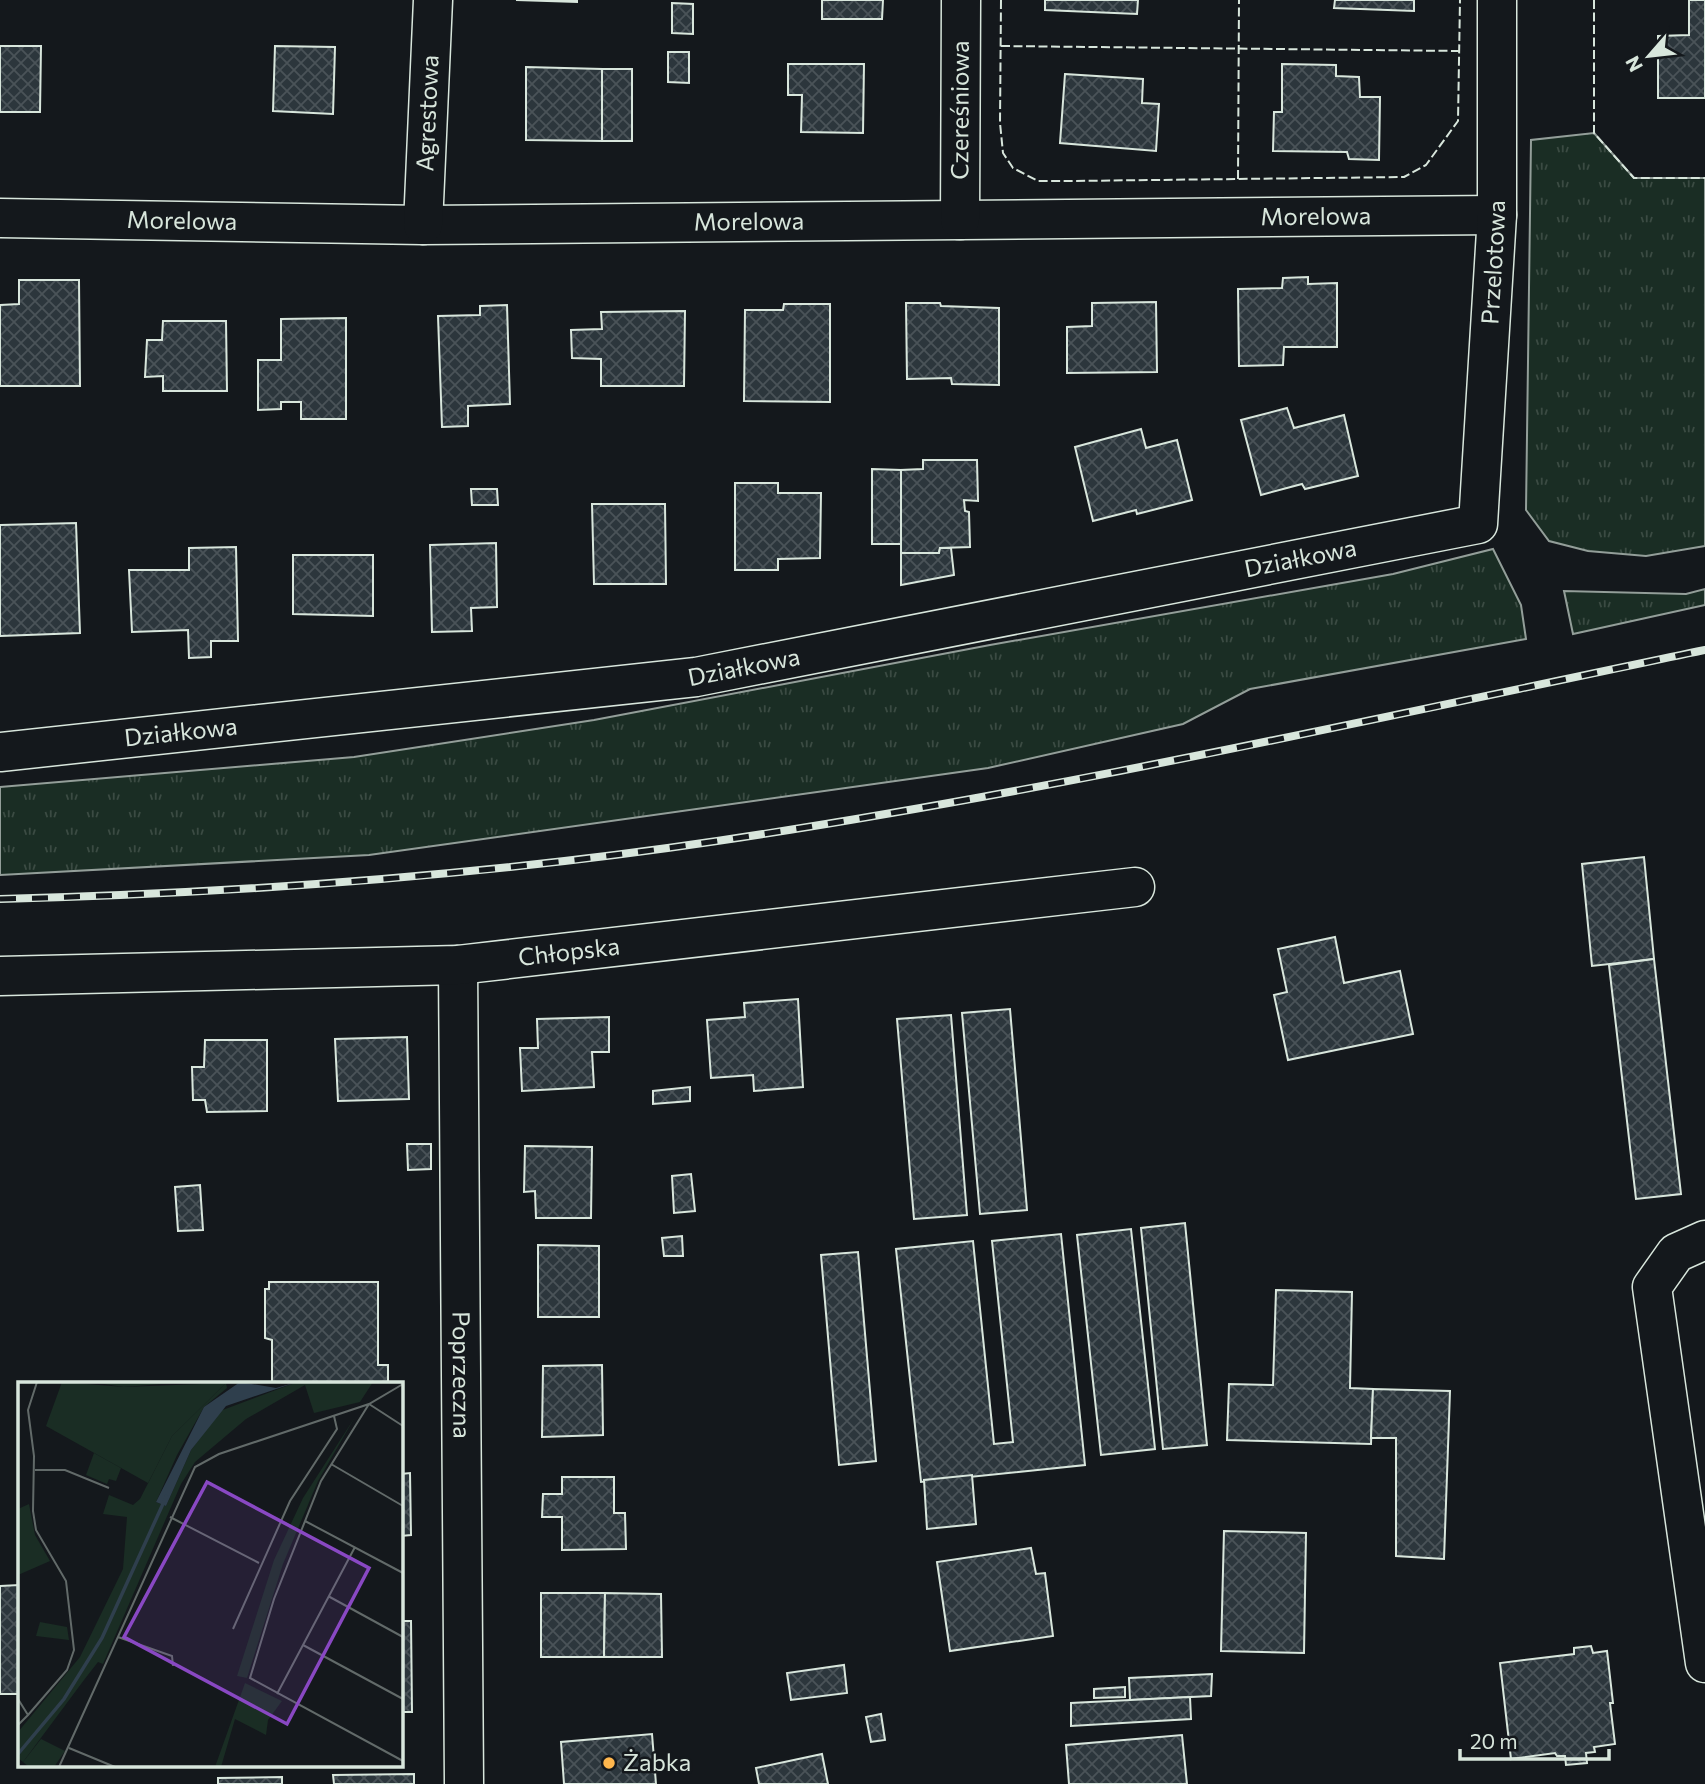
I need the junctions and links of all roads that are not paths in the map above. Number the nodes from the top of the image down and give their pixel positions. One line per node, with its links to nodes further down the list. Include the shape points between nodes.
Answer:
1 (433, 0): 7 (street, Agrestowa)
2 (961, 0): 6 (street, Czereśniowa)
3 (1497, 0): 4 (street, Przelotowa)
4 (1497, 215): 6 (street, Morelowa); 8 (street, Przelotowa)
5 (0, 218): 7 (street, Morelowa)
6 (960, 220): 7 (street, Morelowa)
7 (424, 225)
8 (1478, 524): 9 (street, Działkowa, via 696,677)
9 (0, 752)
10 (1135, 887): 11 (street, Chłopska)
11 (458, 965): 12 (street, Chłopska); 15 (street, Poprzeczna)
12 (0, 976)
13 (1705, 1240): 14 (street, via 1676,1253 1653,1287)
14 (1705, 1663)
15 (464, 1784)

